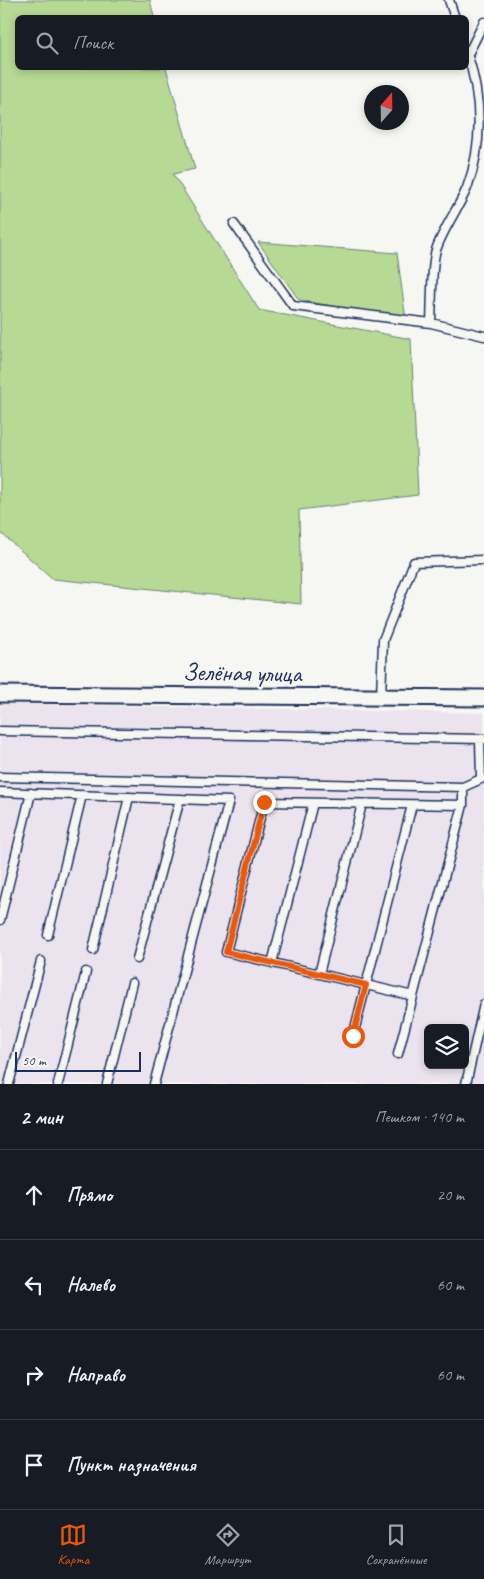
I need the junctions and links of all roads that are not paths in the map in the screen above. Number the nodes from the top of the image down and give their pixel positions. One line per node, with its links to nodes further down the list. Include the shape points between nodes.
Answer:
1 (449, 0): 2 (lane)
2 (454, 15)
3 (484, 22): 4 (lane)
4 (469, 48)
5 (469, 58): 6 (lane, via 482,115)
6 (482, 145): 8 (lane, via 468,186 436,251)
7 (234, 224): 8 (lane, via 293,306)
8 (431, 323): 9 (lane)
9 (484, 336)
10 (484, 560): 12 (lane, via 414,562 382,640)
11 (0, 694): 12 (street, Зелёная улица)
12 (381, 698): 13 (street, Зелёная улица)
13 (484, 698)
14 (0, 731): 15 (lane)
15 (482, 739): 17 (lane)
16 (0, 777): 18 (lane)
17 (483, 779): 18 (lane)
18 (463, 787): 27 (lane)
19 (0, 792): 20 (lane)
20 (31, 793): 21 (lane); 28 (lane)
21 (82, 795): 22 (lane); 29 (lane)
22 (129, 797): 23 (lane); 30 (lane)
23 (180, 799): 31 (lane); 45 (lane, via 229,801)
24 (313, 803): 25 (lane); 33 (lane); 33 (lane, via 264,802 259,821 226,952)
25 (362, 804): 26 (lane); 35 (lane)
26 (412, 804): 27 (lane); 37 (lane)
27 (463, 806): 38 (lane)
28 (0, 920)
29 (48, 934)
30 (93, 950)
31 (137, 959)
32 (41, 961): 42 (lane)
33 (272, 963): 35 (lane)
34 (86, 972): 43 (lane)
35 (320, 974): 37 (lane)
36 (132, 983): 44 (lane)
37 (366, 985): 38 (lane); 40 (lane)
38 (413, 996): 41 (lane)
39 (484, 1004): 46 (lane)
40 (353, 1036)
41 (398, 1054)
42 (9, 1084)
43 (58, 1084)
44 (106, 1084)
45 (154, 1084)
46 (466, 1084)

